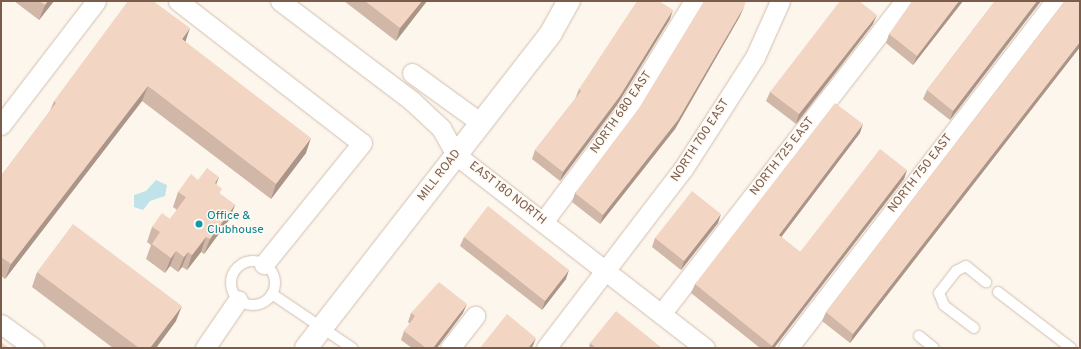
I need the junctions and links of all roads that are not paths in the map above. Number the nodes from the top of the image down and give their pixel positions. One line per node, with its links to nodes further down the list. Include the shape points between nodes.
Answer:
1 (96, 1): 11 (street)
2 (178, 1): 14 (street, via 362,143)
3 (280, 1): 12 (street, EAST 180 NORTH, via 412,101 440,128)
4 (568, 1): 10 (main road, MILL ROAD, via 551,33)
5 (694, 1): 13 (street, NORTH 680 EAST, via 626,111)
6 (780, 1): 15 (street, NORTH 700 EAST, via 755,56 683,170)
7 (905, 1): 20 (street, NORTH 725 EAST)
8 (1055, 1): 33 (street, NORTH 750 EAST)
9 (412, 73): 10 (street)
10 (481, 123): 12 (main road, MILL ROAD)
11 (1, 125)
12 (456, 155): 13 (street, EAST 180 NORTH); 23 (main road, MILL ROAD)
13 (543, 222): 15 (street, EAST 180 NORTH)
14 (264, 264): 18 (lane, via 275,280); 19 (lane, via 248,261 236,268 230,281)
15 (606, 272): 20 (street, EAST 180 NORTH); 31 (street, NORTH 700 EAST)
16 (986, 282): 24 (lane, via 966,266 956,271 939,293 944,305)
17 (998, 292): 35 (lane)
18 (272, 294): 19 (lane, via 253,305); 23 (lane)
19 (238, 300): 27 (street)
20 (661, 314): 32 (street, EAST 180 NORTH)
21 (475, 316): 30 (street)
22 (1, 324): 26 (street)
23 (321, 327): 28 (main road, MILL ROAD); 29 (lane)
24 (974, 328)
25 (919, 336): 34 (lane)
26 (34, 348)
27 (204, 348)
28 (306, 348)
29 (352, 348)
30 (450, 348)
31 (546, 348)
32 (705, 348)
33 (788, 348)
34 (934, 348)
35 (1071, 348)

